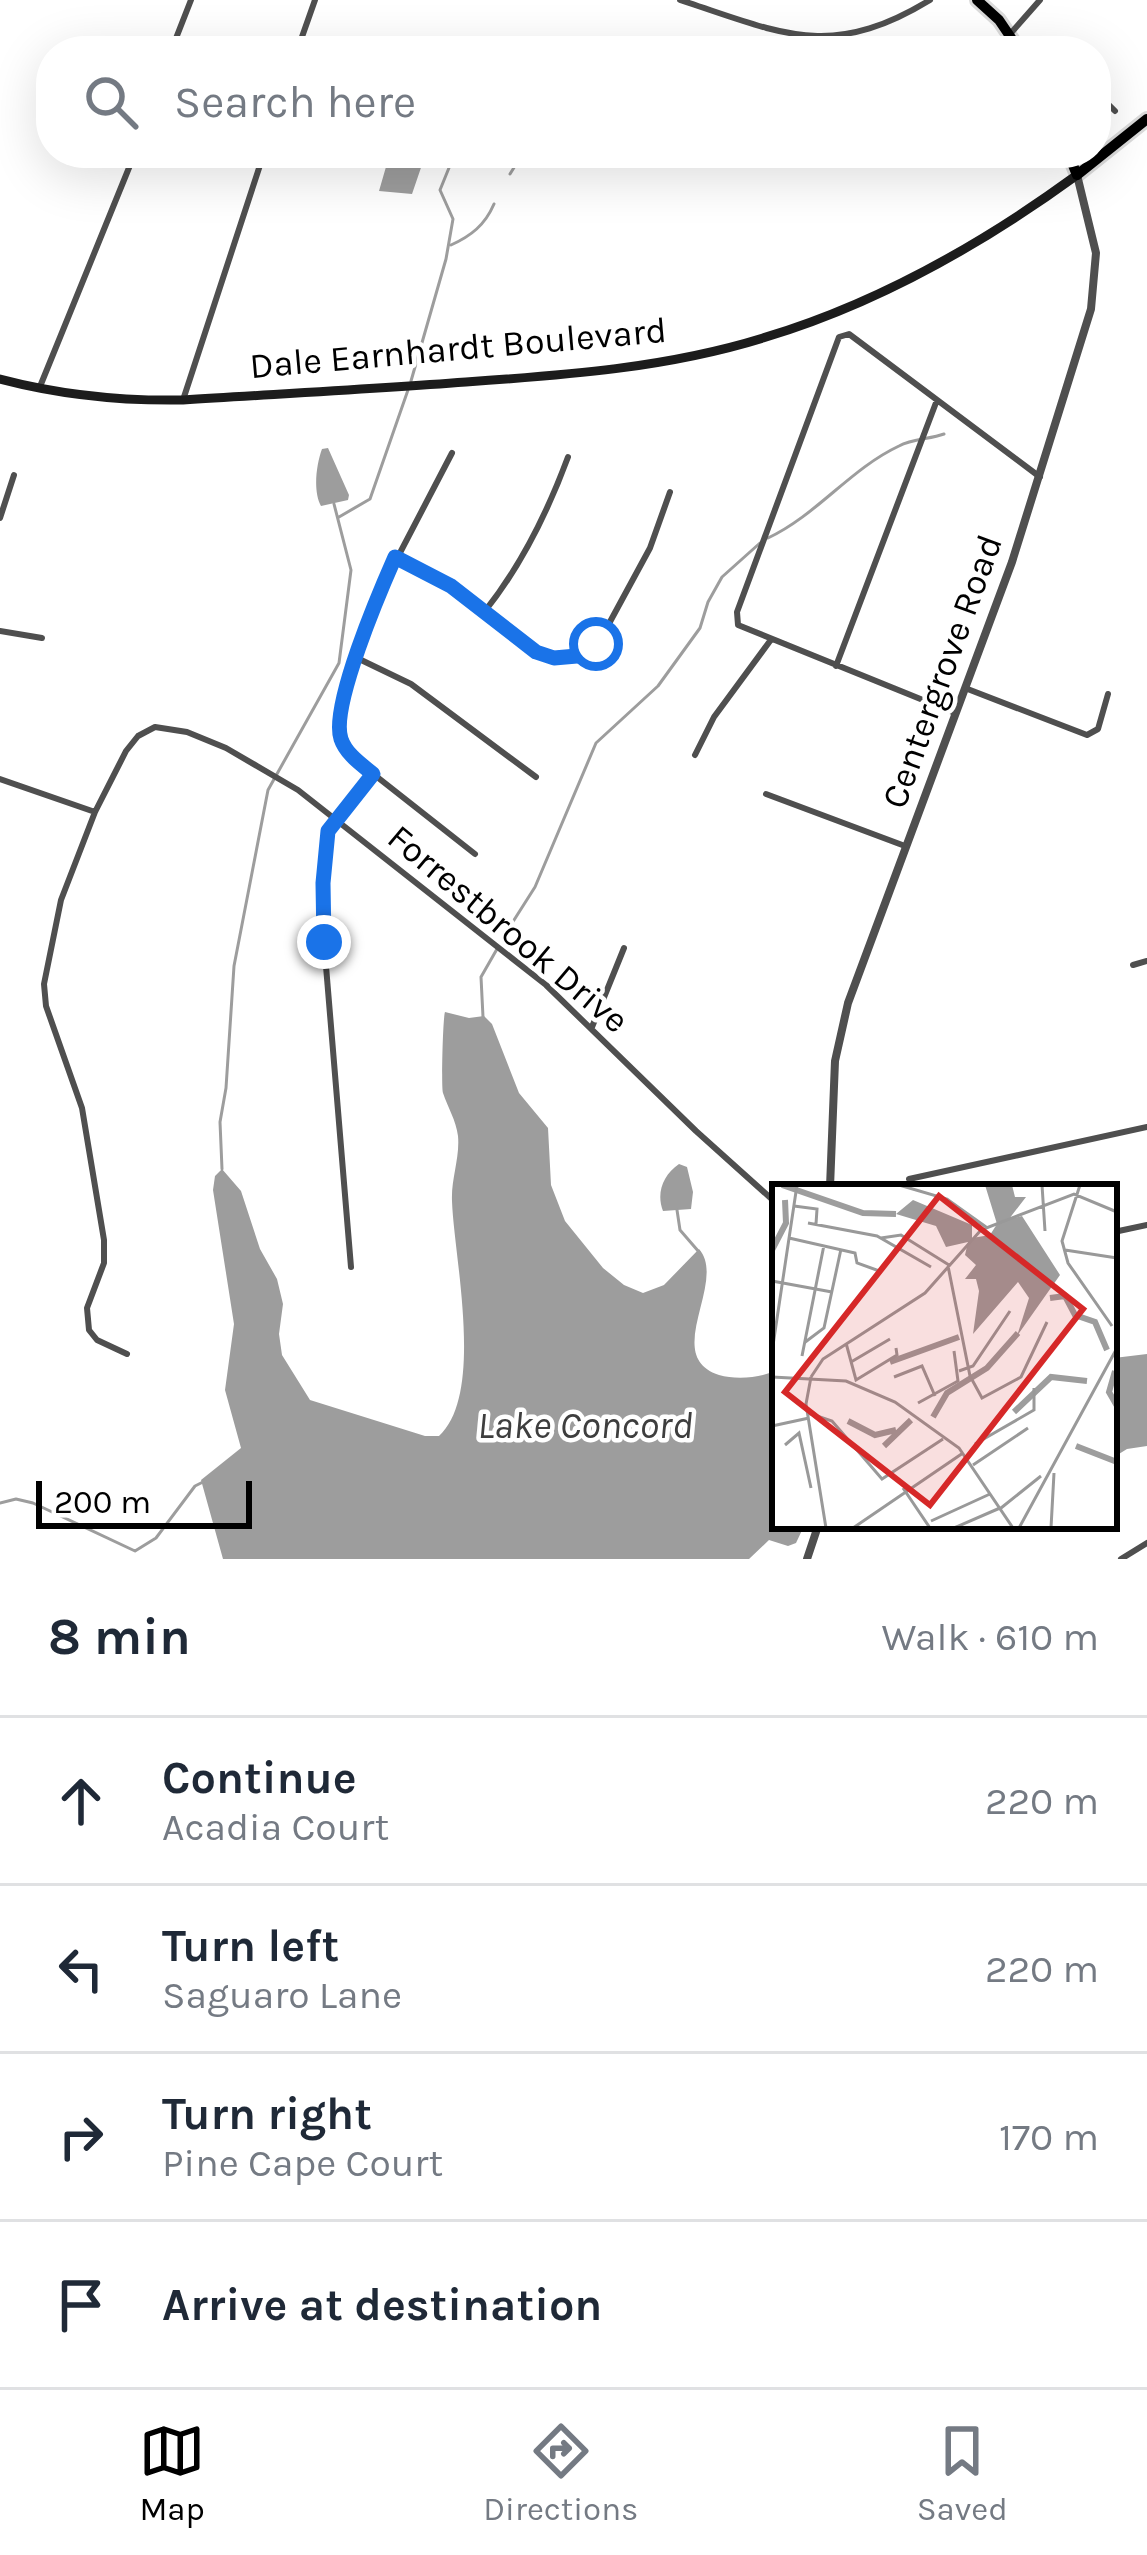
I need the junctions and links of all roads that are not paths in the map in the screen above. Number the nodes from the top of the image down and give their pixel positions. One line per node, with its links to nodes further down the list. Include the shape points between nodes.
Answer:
1 (191, 0): 8 (street)
2 (315, 0): 9 (street)
3 (680, 0): 10 (street)
4 (930, 0): 11 (street, via 870,31)
5 (977, 0): 7 (main road)
6 (1040, 0): 7 (street)
7 (1010, 34)
8 (178, 36)
9 (302, 36)
10 (801, 36)
11 (831, 36)
12 (1111, 107): 13 (street)
13 (1115, 111)
14 (1147, 119): 15 (main road, Dale Earnhardt Boulevard)
15 (1111, 148)
16 (129, 168): 22 (street)
17 (259, 168): 23 (street)
18 (1074, 168): 20 (main road)
19 (1086, 168): 20 (main road, Dale Earnhardt Boulevard)
20 (1077, 175): 23 (main road, Dale Earnhardt Boulevard, via 1019,218 890,290 702,355 569,375); 28 (street, Centergrove Road, via 1096,284)
21 (0, 380): 22 (main road, Dale Earnhardt Boulevard)
22 (39, 389): 23 (main road, Dale Earnhardt Boulevard)
23 (183, 400)
24 (937, 400): 28 (street); 35 (street, via 844,333 836,342 737,612 744,631); 37 (street)
25 (452, 454): 31 (street)
26 (568, 457): 32 (street)
27 (14, 475): 30 (street)
28 (1040, 477): 38 (street, Centergrove Road)
29 (670, 492): 32 (street, via 650,548 596,644 554,658)
30 (0, 518)
31 (395, 557): 32 (street); 36 (street)
32 (485, 611)
33 (0, 631): 34 (street)
34 (42, 638)
35 (770, 641): 37 (street); 41 (street)
36 (357, 658): 42 (street, via 340,736); 43 (street, via 411,684)
37 (836, 667): 40 (street)
38 (965, 688): 39 (street, via 1087,735 1098,729); 40 (street, Centergrove Road)
39 (1108, 694)
40 (955, 713): 48 (street, Centergrove Road)
41 (695, 755)
42 (373, 774): 47 (street); 49 (street)
43 (536, 777)
44 (0, 779): 46 (street)
45 (766, 794): 48 (street)
46 (94, 812): 47 (street, Forrestbrook Drive, via 126,751 161,726 260,765); 61 (street, Forrestbrook Drive, via 61,900 44,984 82,1108 104,1240 89,1330)
47 (336, 820): 53 (street, Forrestbrook Drive); 60 (street, via 326,841 323,911)
48 (905, 846): 56 (street, Centergrove Road, via 840,1029)
49 (475, 854)
50 (624, 948): 53 (street)
51 (1147, 961): 52 (street)
52 (1133, 965)
53 (592, 1027): 57 (street, Forrestbrook Drive)
54 (1147, 1127): 55 (street)
55 (908, 1179)
56 (830, 1184)
57 (772, 1199)
58 (1147, 1225): 59 (street)
59 (1117, 1231)
60 (351, 1267)
61 (127, 1354)
62 (1147, 1543): 63 (street)
63 (1121, 1559)

